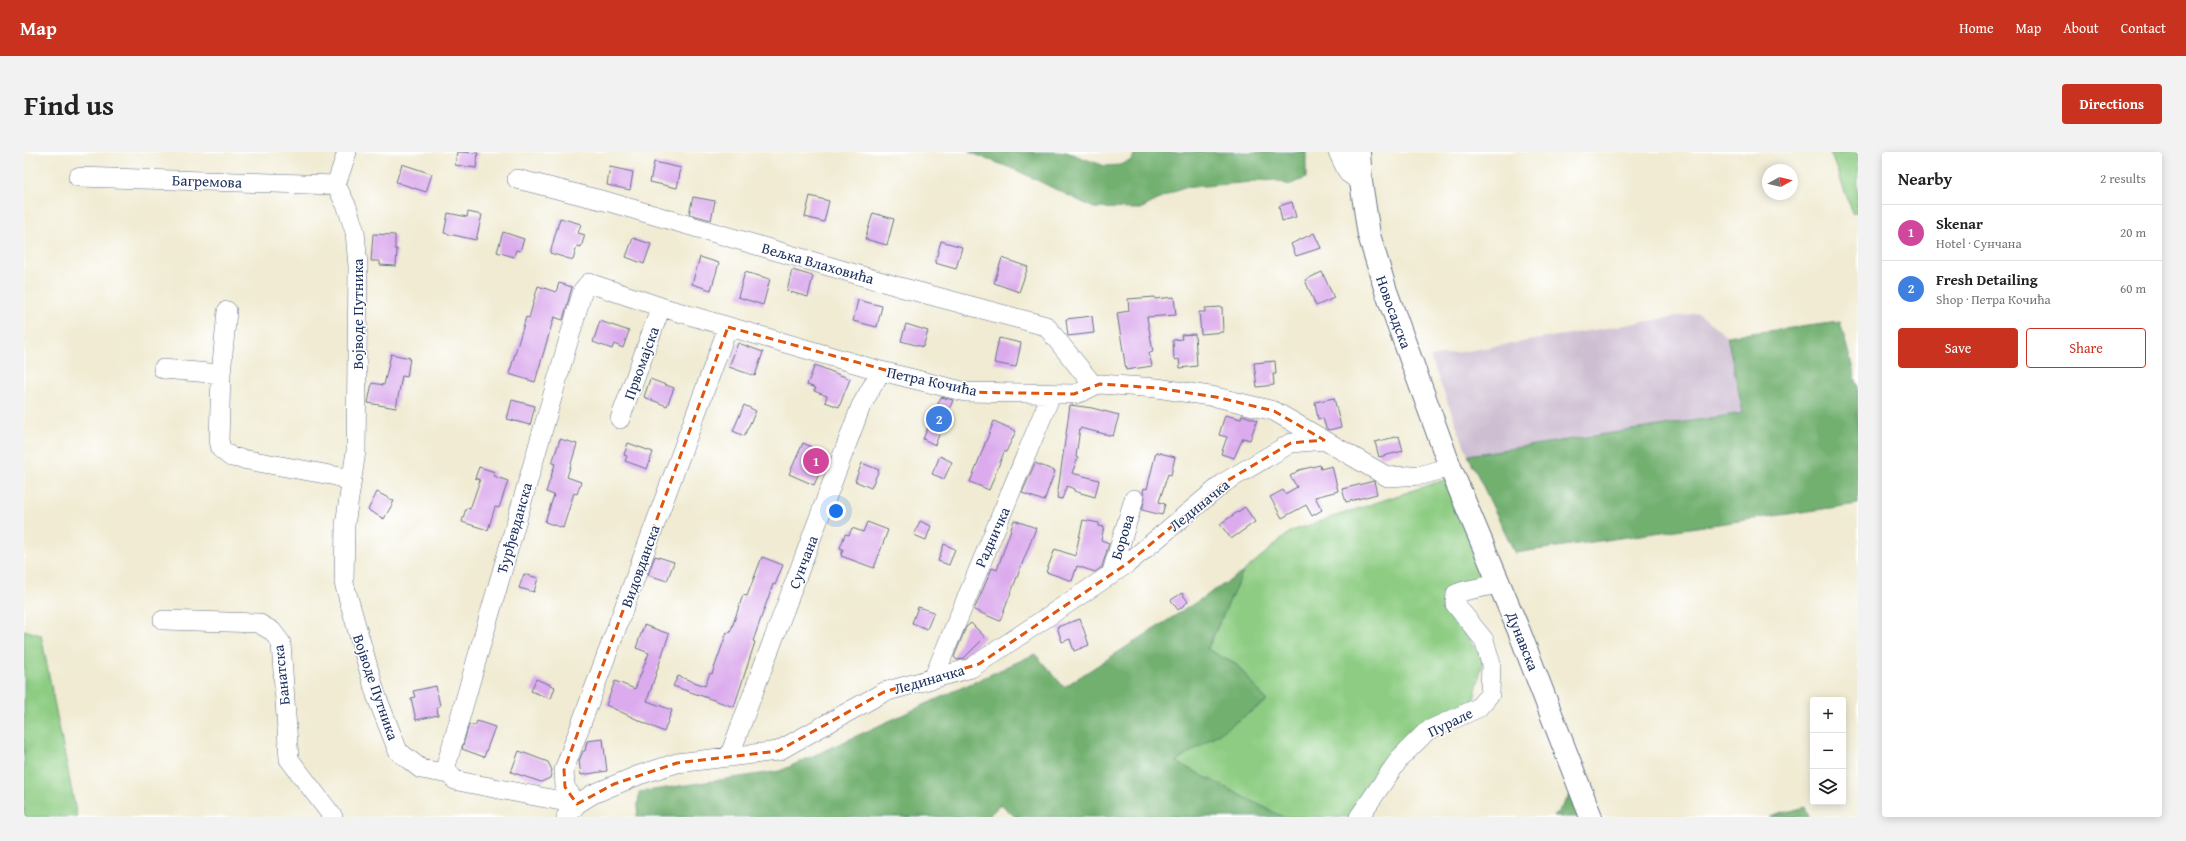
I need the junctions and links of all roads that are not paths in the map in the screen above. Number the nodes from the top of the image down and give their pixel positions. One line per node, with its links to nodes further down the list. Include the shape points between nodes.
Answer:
1 (347, 152): 7 (street)
2 (1338, 152): 6 (street, via 1348,173)
3 (1359, 152): 6 (main road, Новосадска)
4 (78, 177): 7 (street, Багремова)
5 (517, 179): 15 (street, Вељка Влаховића, via 610,202 900,287 1046,326)
6 (1361, 182): 19 (main road, Новосадска, via 1369,235 1376,260)
7 (336, 185): 20 (street, Војводе Путника, via 355,232 358,266 356,452)
8 (589, 283): 9 (street, Петра Кочића); 27 (street, Ђурђевданска, via 583,290 446,766)
9 (661, 307): 11 (street, Петра Кочића); 17 (street, Првомајска)
10 (227, 311): 14 (street)
11 (728, 326): 13 (street, Петра Кочића); 28 (street, Видовданска, via 564,770)
12 (163, 369): 14 (street)
13 (881, 371): 16 (street, Петра Кочића, via 966,392); 26 (street, Сунчана, via 861,406)
14 (221, 374): 20 (street, via 221,449 231,457 336,476)
15 (1093, 385): 16 (street, Петра Кочића, via 1080,393); 18 (street, Петра Кочића, via 1157,388 1223,398 1274,411)
16 (1051, 395): 25 (street, Радничка)
17 (620, 419)
18 (1324, 440): 19 (street, Петра Кочића, via 1388,477 1422,475); 22 (street, Лединачка, via 1291,443 1226,482)
19 (1450, 467): 23 (main road, Дунавска)
20 (351, 482): 27 (street, Војводе Путника, via 345,525 344,583 376,695 398,751 421,769)
21 (1134, 499): 22 (street, Борова)
22 (1111, 575): 25 (street, Лединачка, via 979,664)
23 (1500, 583): 30 (street, Пурале, via 1456,594 1455,604 1484,640 1491,664 1490,694 1478,708 1427,731 1400,758); 31 (main road, Дунавска)
24 (163, 620): 29 (street, Банатска, via 258,624 272,631 281,643 289,759)
25 (933, 679): 26 (street, Лединачка, via 884,692 778,751)
26 (729, 757): 28 (street, Лединачка, via 677,763 614,784)
27 (449, 774): 28 (street, Војводе Путника, via 455,780)
28 (571, 810)
29 (333, 817)
30 (1359, 817)
31 (1592, 817)

